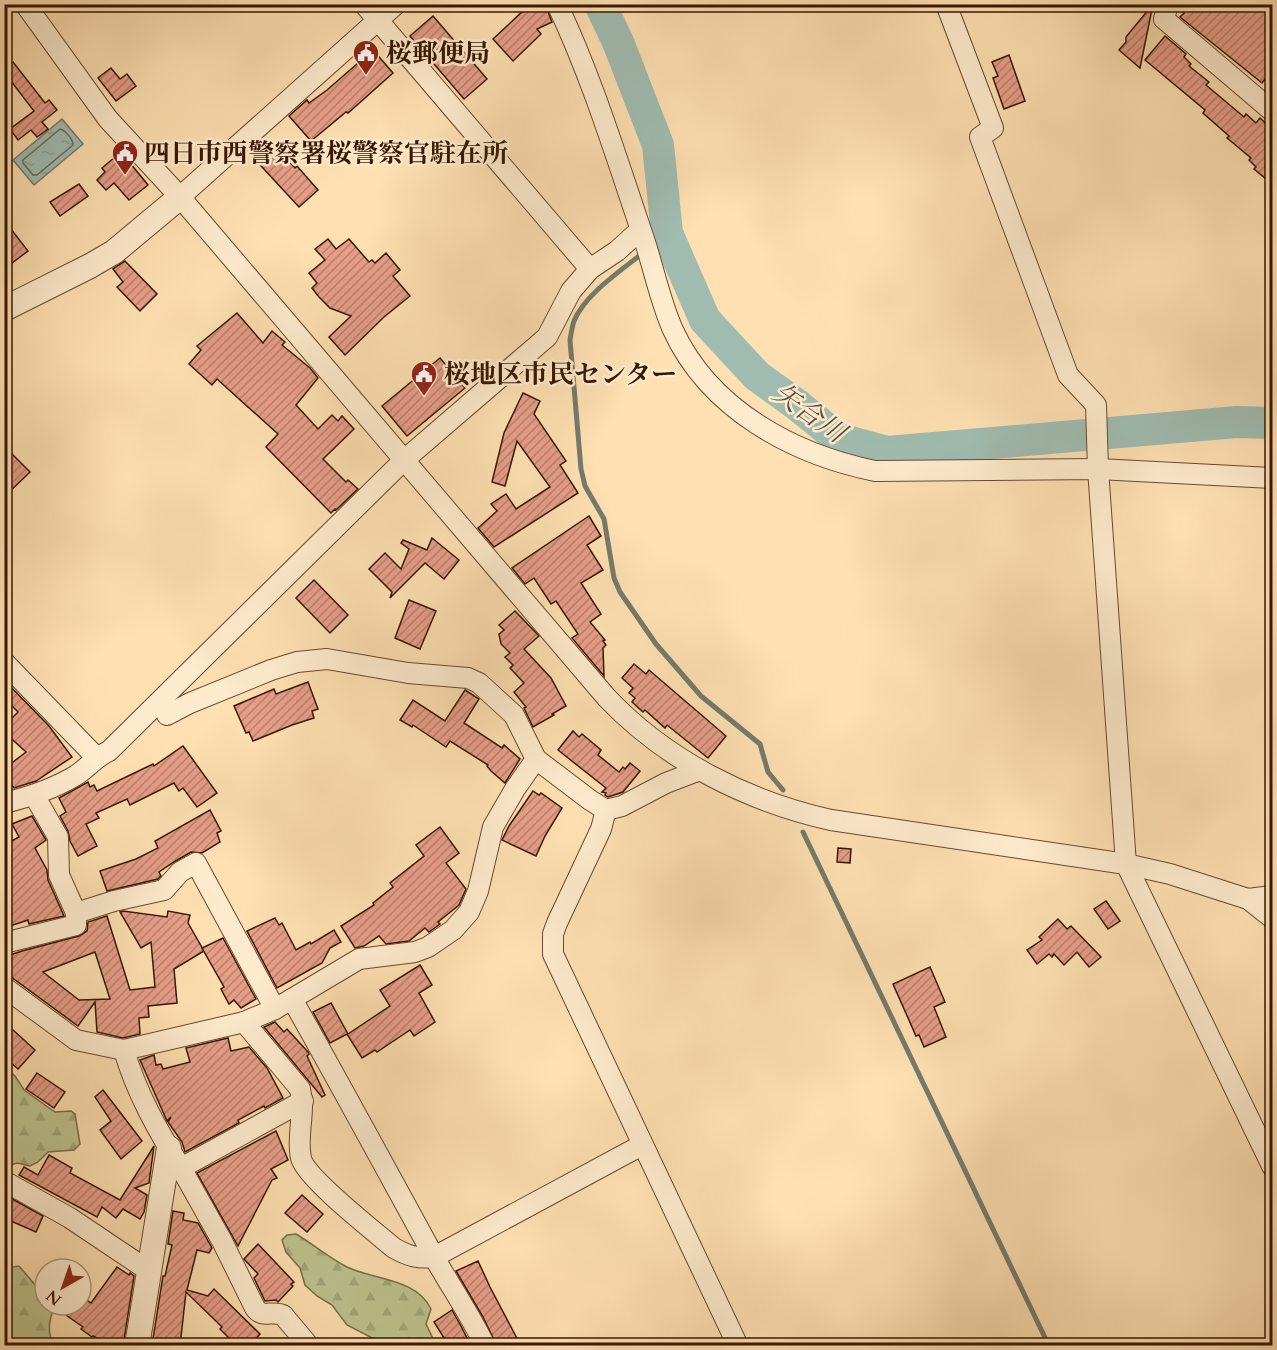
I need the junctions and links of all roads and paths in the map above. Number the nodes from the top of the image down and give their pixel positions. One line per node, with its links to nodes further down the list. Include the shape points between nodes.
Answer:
1 (25, 4): 9 (street, via 108,119)
2 (364, 4): 7 (street)
3 (396, 4): 7 (street)
4 (557, 4): 10 (street, via 611,139)
5 (946, 4): 14 (street, via 993,128 980,137 1068,375 1096,405)
6 (1168, 4): 8 (street, via 1164,18)
7 (377, 20): 9 (street); 11 (street)
8 (1272, 111)
9 (180, 196): 12 (street, via 114,252); 13 (street)
10 (642, 234): 11 (street); 14 (street, via 674,331 702,375 720,395 772,434 847,465 875,471)
11 (590, 269): 13 (street, via 571,291 547,337)
12 (4, 309)
13 (403, 460): 18 (street, via 109,751); 20 (street, via 606,698 651,739)
14 (1098, 464): 15 (street); 24 (street)
15 (1272, 478)
16 (4, 662): 18 (street)
17 (167, 715): 19 (street, via 271,670 327,659 408,673 468,678 479,683 514,715)
18 (96, 757): 21 (street, via 75,776)
19 (536, 759): 23 (street); 31 (street, via 493,827 475,901 463,921 415,952 359,959)
20 (700, 770): 23 (street); 24 (street, via 779,805 831,820)
21 (34, 795): 22 (street); 27 (street, via 58,837 59,875)
22 (4, 803)
23 (606, 810): 35 (street, via 557,923 553,954)
24 (1126, 864): 26 (street); 37 (street)
25 (1272, 896): 26 (street)
26 (1248, 899): 28 (street)
27 (76, 913): 29 (street, via 76,925); 31 (street, via 164,890 180,872 196,863)
28 (1272, 918)
29 (4, 942)
30 (4, 987): 33 (street, via 76,1040)
31 (283, 1004): 32 (street); 39 (street, via 400,1191)
32 (244, 1022): 33 (street); 34 (street, via 296,1081)
33 (124, 1050): 36 (street, via 132,1077)
34 (303, 1101): 36 (street); 39 (street, via 299,1145 304,1168 394,1248 408,1257)
35 (642, 1145): 39 (street); 44 (street)
36 (175, 1158): 40 (street); 42 (street, via 258,1313 283,1315)
37 (1272, 1166)
38 (4, 1181): 40 (street, via 70,1218)
39 (434, 1257): 43 (street)
40 (148, 1271): 41 (street)
41 (137, 1346)
42 (309, 1346)
43 (486, 1346)
44 (738, 1346)

